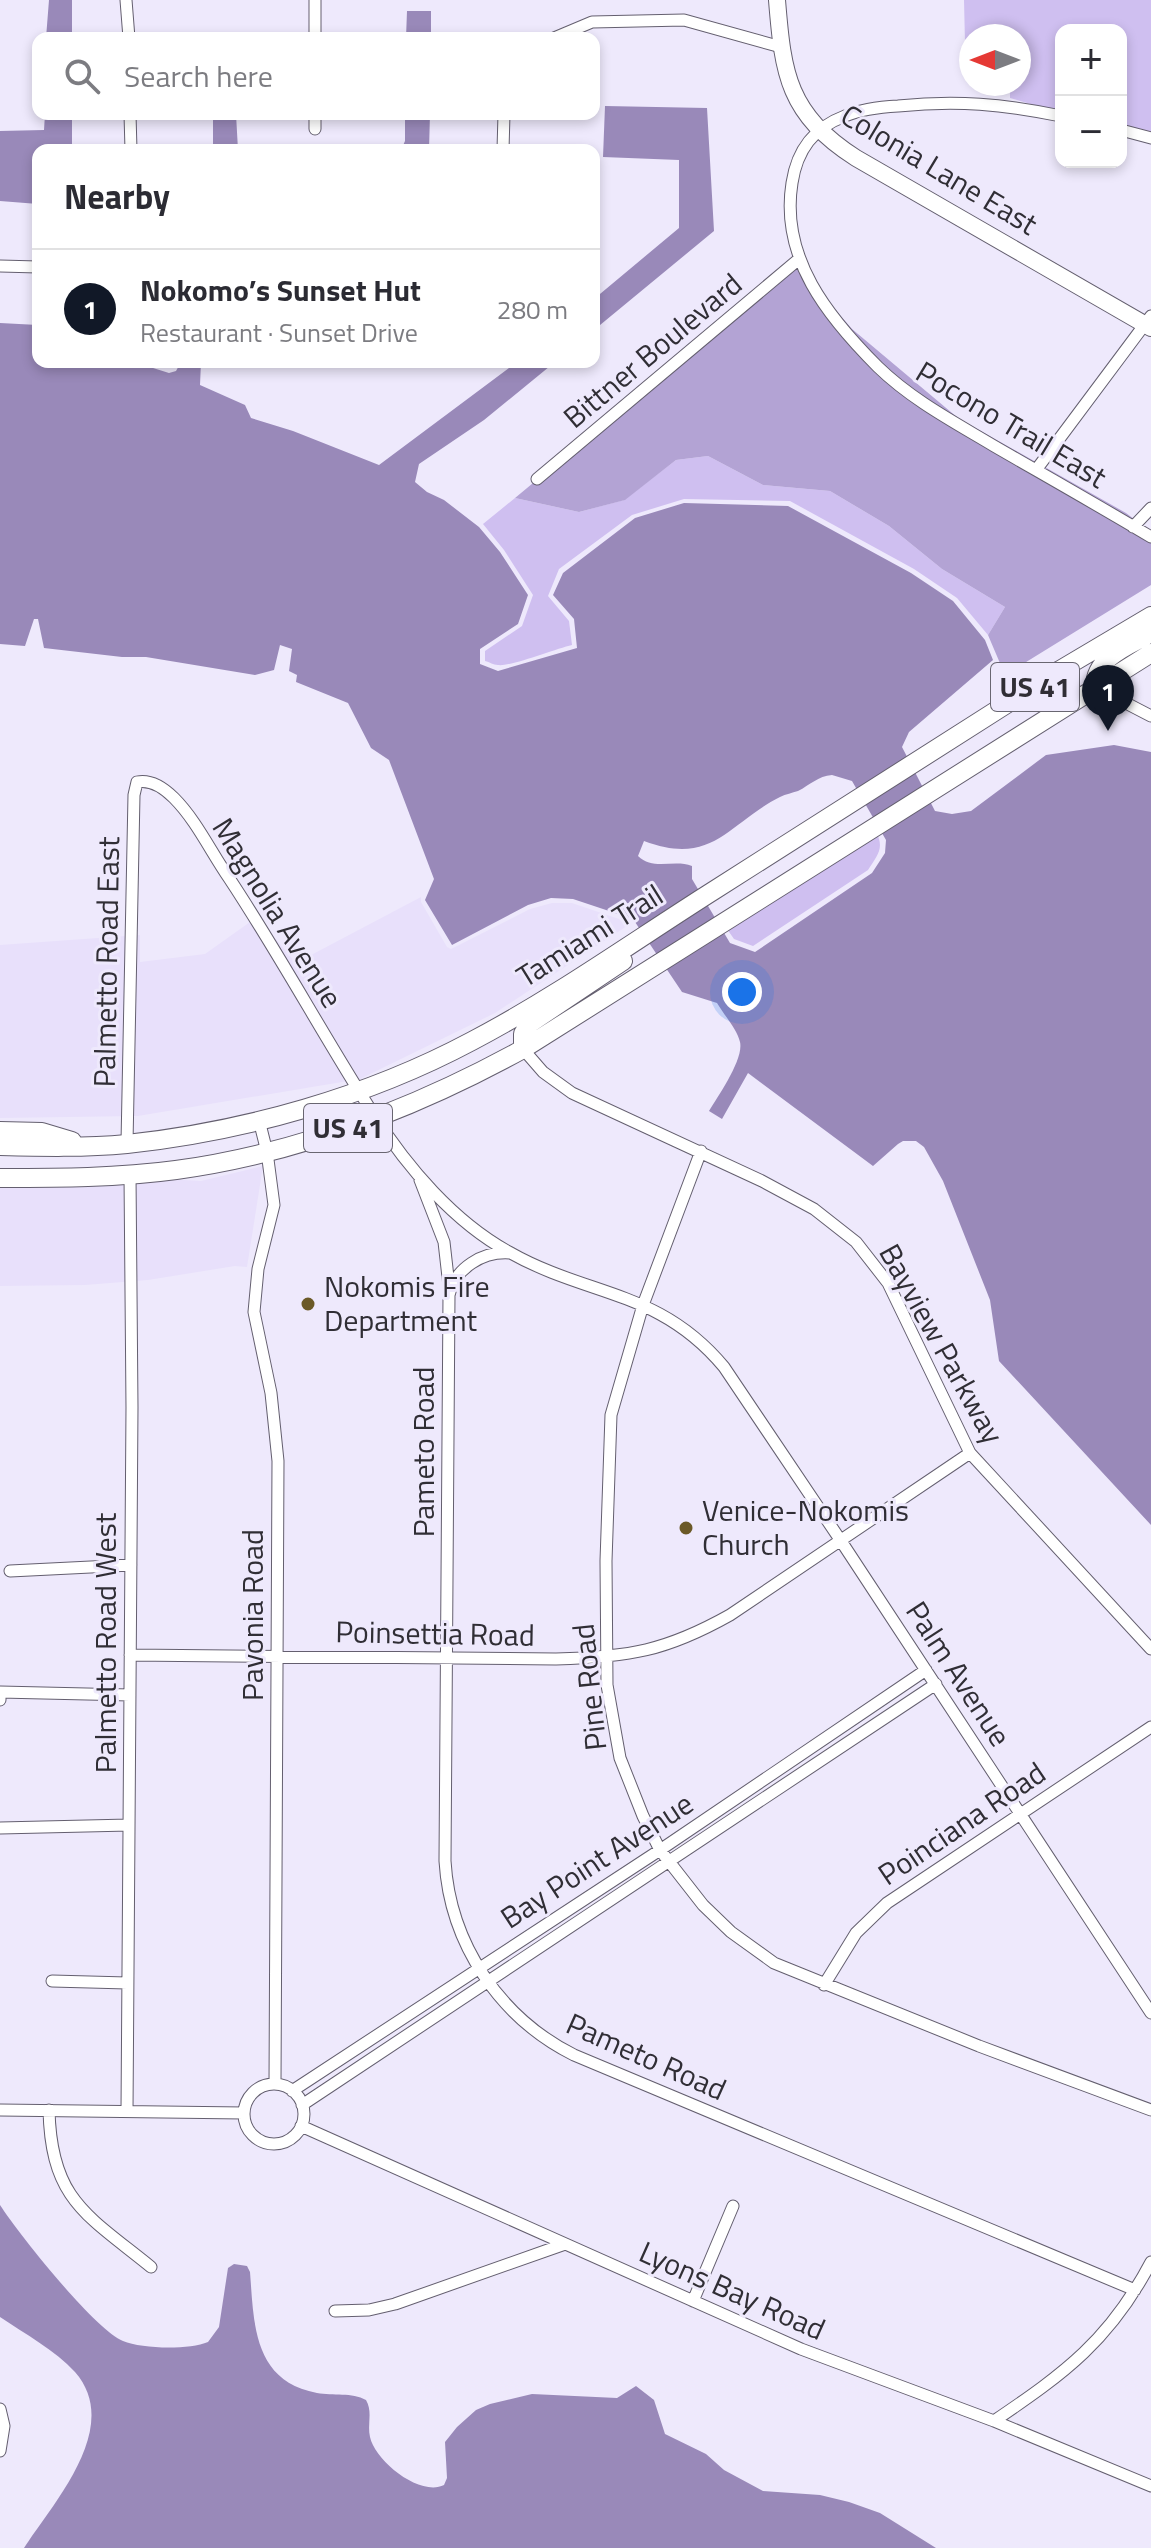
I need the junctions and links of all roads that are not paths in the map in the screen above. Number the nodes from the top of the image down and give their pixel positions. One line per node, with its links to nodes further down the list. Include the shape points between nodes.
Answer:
1 (126, 0): 4 (street)
2 (315, 0): 5 (street)
3 (777, 0): 7 (street, Colonia Lane East)
4 (129, 32)
5 (315, 32)
6 (568, 32): 7 (street, via 592,22 684,20)
7 (781, 47): 13 (street, Colonia Lane East, via 797,100)
8 (1055, 115): 13 (street, via 992,103 939,101 855,112)
9 (130, 120): 16 (street)
10 (315, 120): 12 (street)
11 (504, 120): 17 (street)
12 (315, 129)
13 (820, 131): 18 (street, Pocono Trail East, via 800,151 793,176 791,229); 21 (street, Colonia Lane East, via 856,158)
14 (1127, 132): 15 (street)
15 (1151, 138)
16 (131, 144)
17 (503, 144)
18 (799, 259): 22 (street, Pocono Trail East, via 832,313 892,379); 23 (street, Bittner Boulevard)
19 (0, 266): 20 (street)
20 (32, 267)
21 (1149, 323): 22 (street)
22 (1036, 470): 25 (street, Pocono Trail East)
23 (537, 479)
24 (1151, 508): 25 (street)
25 (1133, 527): 26 (street, Pocono Trail East)
26 (1151, 537)
27 (1151, 616): 33 (main road, Tamiami Trail / US 41)
28 (1151, 633): 30 (main road, via 1103,662)
29 (1151, 653): 30 (main road, Tamiami Trail / US 41)
30 (1095, 687): 31 (street); 34 (main road, Tamiami Trail / US 41)
31 (1151, 716)
32 (137, 782): 35 (street, Magnolia Avenue, via 153,782 181,806 257,920); 39 (street, Palmetto Road East)
33 (642, 937): 34 (main road, via 614,969 529,1024); 35 (main road, Tamiami Trail / US 41, via 472,1041)
34 (523, 1049): 36 (main road, Tamiami Trail / US 41); 42 (street, Bayview Parkway, via 572,1093)
35 (359, 1091): 36 (street, Magnolia Avenue); 37 (main road, Tamiami Trail / US 41)
36 (376, 1119): 43 (main road, Tamiami Trail / US 41); 44 (street, Palm Avenue)
37 (259, 1120): 39 (main road, Tamiami Trail / US 41); 43 (street, Pavonia Road)
38 (0, 1131): 41 (main road, via 42,1132)
39 (127, 1143): 41 (main road, Tamiami Trail / US 41)
40 (0, 1146): 41 (main road, Tamiami Trail / US 41)
41 (86, 1146)
42 (701, 1151): 49 (street, Pine Road); 50 (street, Bayview Parkway, via 814,1209 868,1254 888,1283)
43 (267, 1152): 45 (main road, Tamiami Trail / US 41); 56 (street, Pavonia Road, via 274,1205 254,1312 277,1440)
44 (417, 1173): 47 (street, Palm Avenue, via 458,1215); 48 (street, Pameto Road, via 444,1242)
45 (130, 1175): 46 (main road, Tamiami Trail / US 41); 52 (street, Palmetto Road West)
46 (0, 1178)
47 (510, 1253): 48 (street, via 487,1256 462,1270); 49 (street, Palm Avenue)
48 (449, 1295): 57 (street, Pameto Road)
49 (643, 1305): 51 (street, Palm Avenue, via 687,1330 724,1367); 58 (street, Pine Road, via 611,1415)
50 (970, 1453): 51 (street, Poinsettia Road); 54 (street, Bayview Parkway)
51 (841, 1541): 58 (street, Poinsettia Road, via 699,1632 643,1652); 59 (street, Palm Avenue)
52 (131, 1565): 53 (street); 55 (street, Palmetto Road West)
53 (10, 1571)
54 (1151, 1649)
55 (130, 1655): 56 (street, Poinsettia Road); 61 (street, Palmetto Road West)
56 (277, 1656): 57 (street, Poinsettia Road); 75 (street, Pavonia Road)
57 (447, 1657): 58 (street, Poinsettia Road); 69 (street, Pameto Road, via 446,1878 457,1921)
58 (606, 1657): 67 (street, Pine Road, via 620,1758)
59 (926, 1670): 60 (street, Palm Avenue); 67 (street, Bay Point Avenue)
60 (936, 1684): 64 (street, Palm Avenue); 68 (street, Bay Point Avenue)
61 (130, 1695): 62 (street, via 0,1692); 65 (street, Palmetto Road West)
62 (0, 1700)
63 (1151, 1727): 64 (street, Poinciana Road)
64 (1021, 1814): 73 (street, Poinciana Road, via 876,1912 856,1933); 74 (street, Palm Avenue)
65 (129, 1825): 66 (street); 72 (street, Palmetto Road West)
66 (0, 1828)
67 (660, 1850): 68 (street, Pine Road); 69 (street, Bay Point Avenue)
68 (669, 1862): 71 (street, Bay Point Avenue); 73 (street, Pine Road, via 703,1905 745,1944)
69 (479, 1967): 71 (street, Pameto Road); 76 (street, Bay Point Avenue)
70 (52, 1981): 72 (street)
71 (488, 1982): 77 (street, Bay Point Avenue); 88 (street, Pameto Road, via 521,2020 566,2051)
72 (127, 1983): 81 (street, Palmetto Road West)
73 (824, 1985): 80 (street, Pine Road)
74 (1151, 2013)
75 (275, 2084): 76 (street); 82 (street, via 250,2095)
76 (292, 2091): 77 (street)
77 (302, 2105): 83 (street)
78 (0, 2110): 79 (street)
79 (49, 2110): 81 (street); 87 (street, via 53,2158 64,2186 94,2221)
80 (1151, 2110)
81 (127, 2111): 82 (street)
82 (244, 2113): 83 (street, via 255,2137 272,2143 289,2139)
83 (301, 2126): 85 (street, Lyons Bay Road)
84 (733, 2206): 89 (street)
85 (565, 2244): 89 (street, Lyons Bay Road); 90 (street, via 409,2300 369,2310)
86 (1151, 2262): 88 (street)
87 (151, 2267)
88 (1135, 2290): 92 (street, via 1086,2353)
89 (693, 2301): 92 (street, Lyons Bay Road, via 801,2349)
90 (335, 2311)
91 (0, 2409): 93 (street)
92 (994, 2421): 94 (street, Lyons Bay Road)
93 (0, 2451)
94 (1151, 2486)

